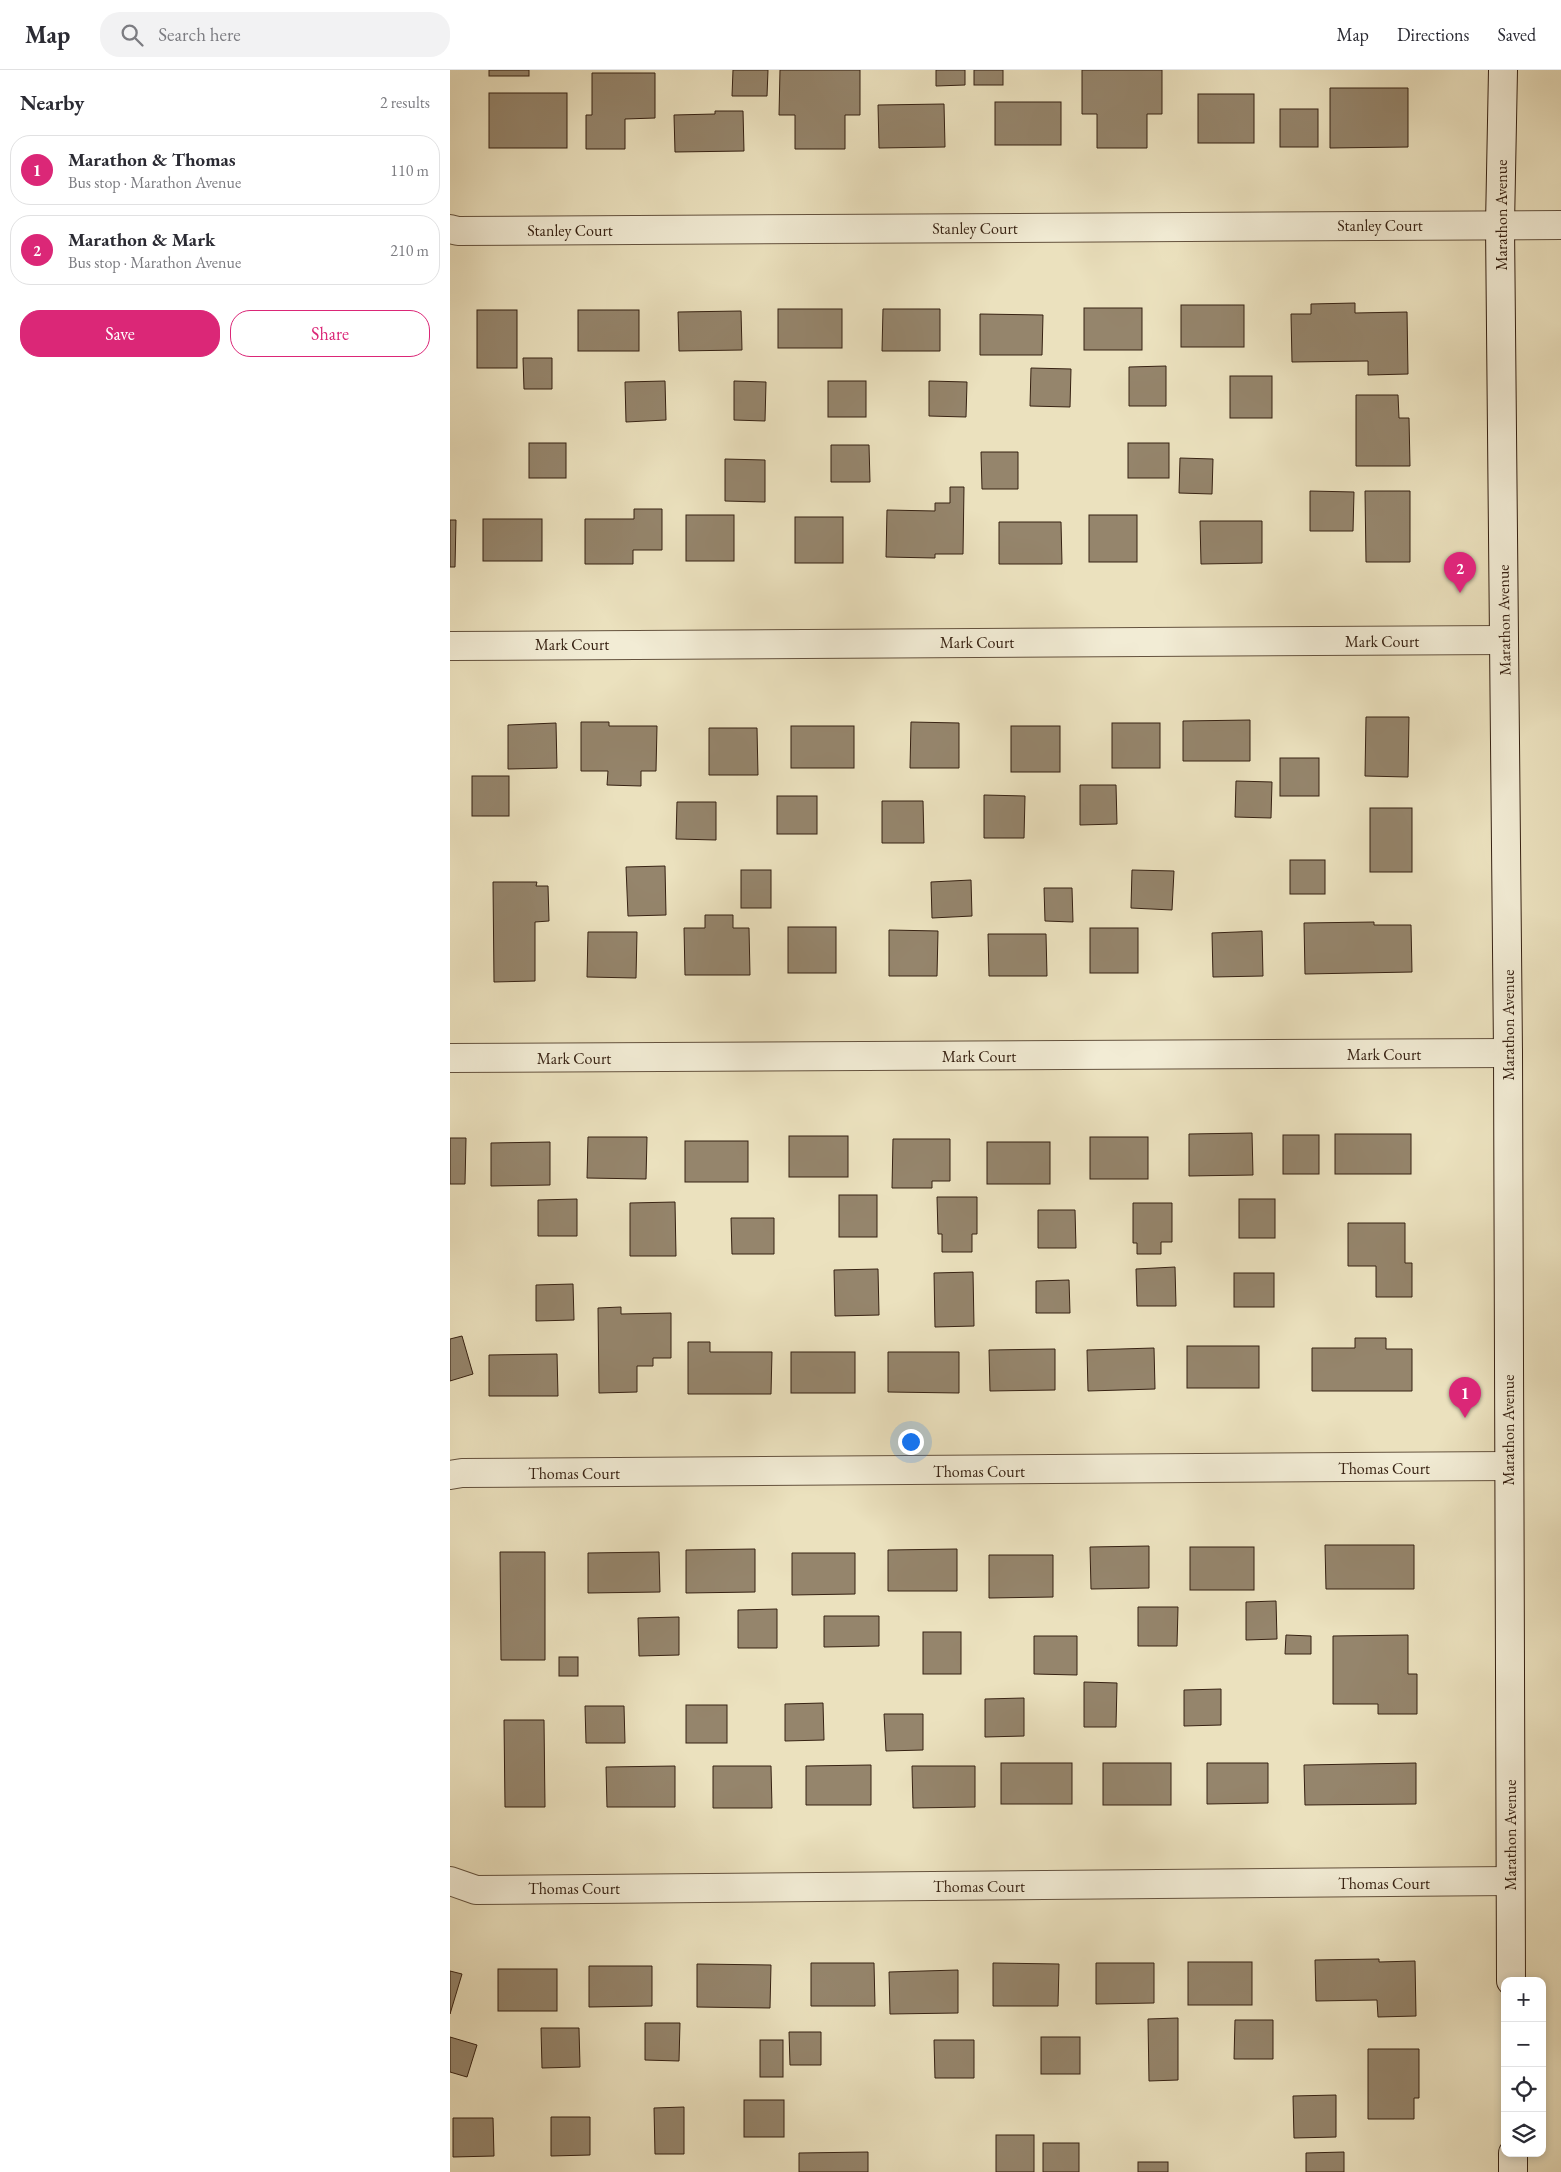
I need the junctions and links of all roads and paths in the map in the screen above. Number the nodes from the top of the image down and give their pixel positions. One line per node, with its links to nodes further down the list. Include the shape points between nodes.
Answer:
1 (1503, 70): 2 (street, Marathon Avenue)
2 (1500, 225): 3 (street, Stanley Court); 4 (street, Stanley Court); 5 (street, Marathon Avenue)
3 (1561, 225)
4 (450, 229)
5 (1504, 640): 6 (street, Mark Court); 7 (street, Marathon Avenue)
6 (450, 646)
7 (1508, 1053): 8 (street, Mark Court); 9 (street, Marathon Avenue)
8 (450, 1058)
9 (1508, 1466): 10 (street, Thomas Court, via 462,1473); 11 (street, Marathon Avenue)
10 (450, 1476)
11 (1510, 1881): 12 (street, Thomas Court, via 476,1890); 13 (street, Marathon Avenue)
12 (450, 1882)
13 (1511, 1977)
14 (1513, 2157): 15 (street)
15 (1513, 2172)

